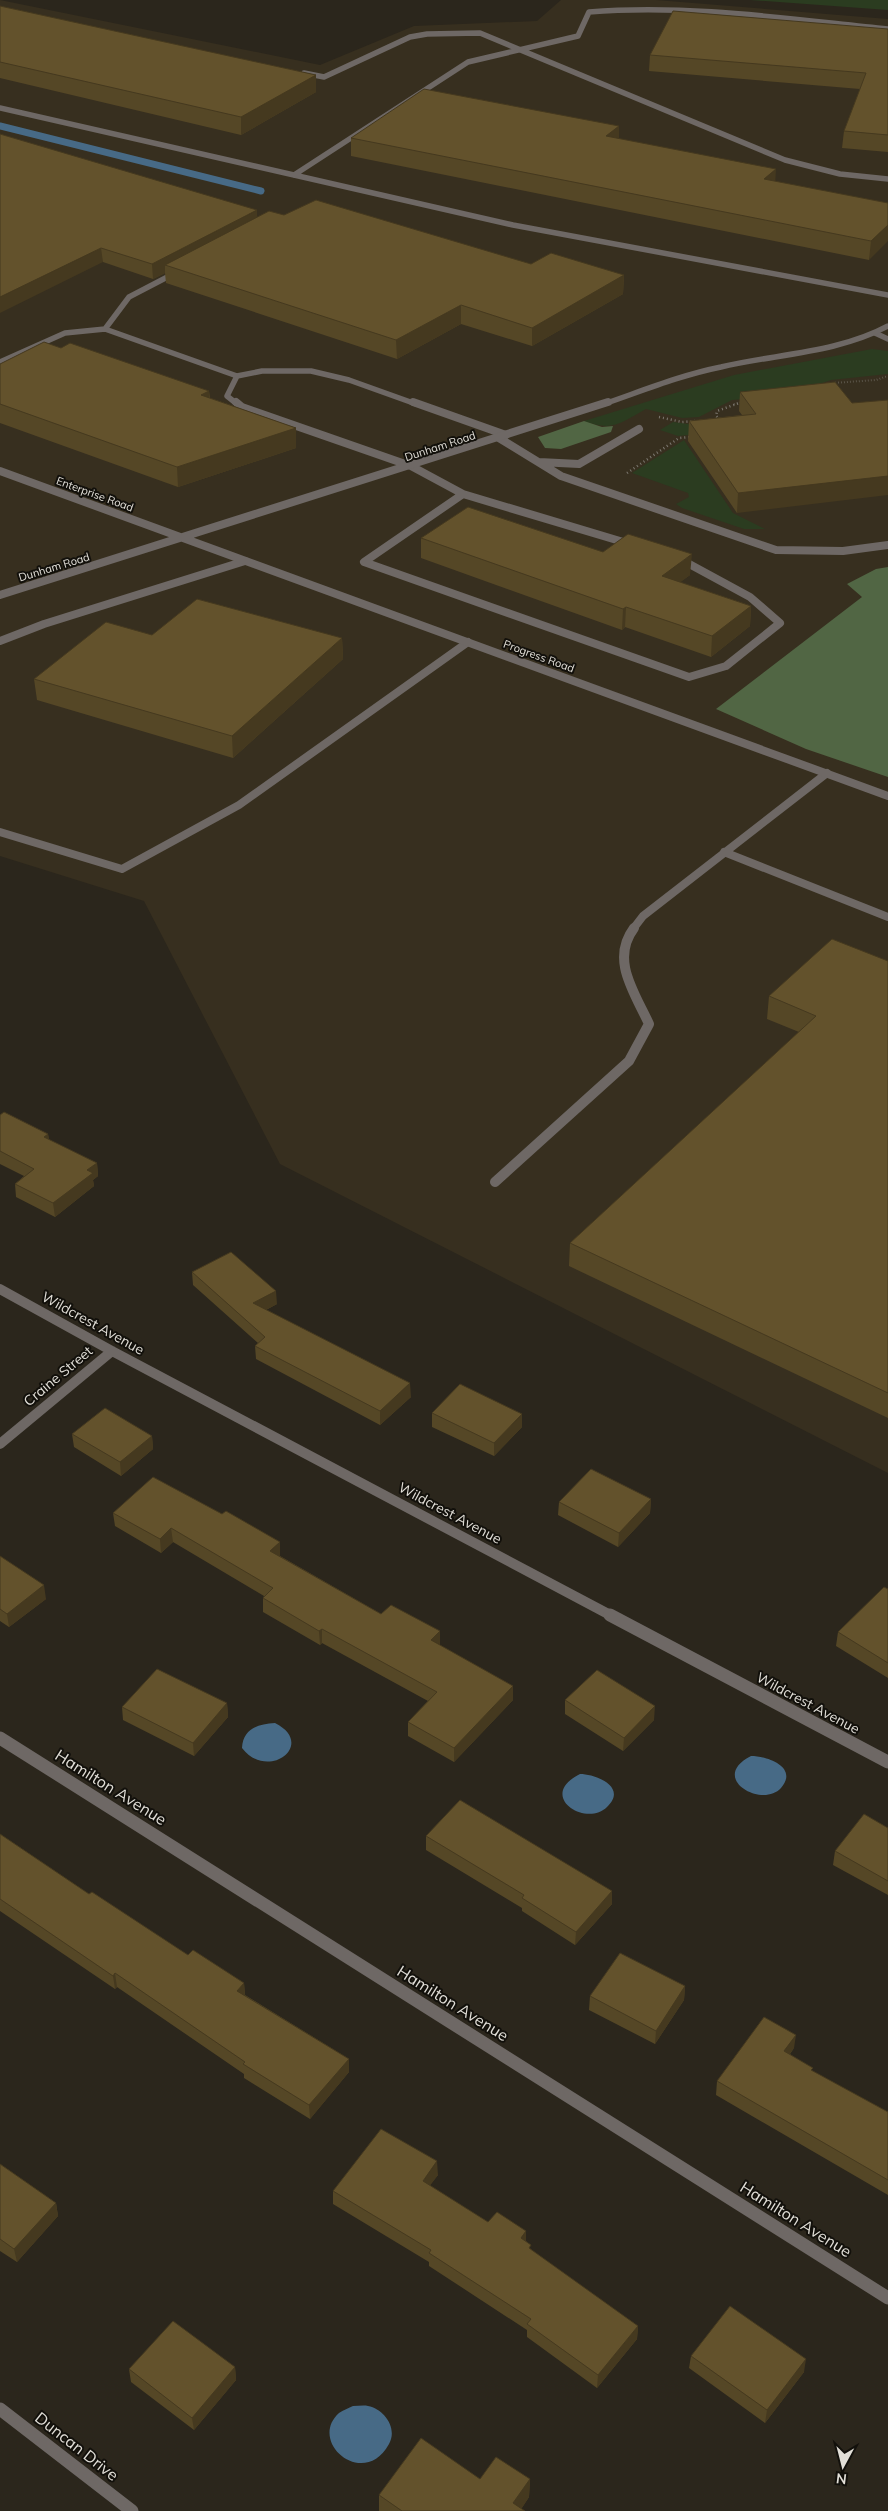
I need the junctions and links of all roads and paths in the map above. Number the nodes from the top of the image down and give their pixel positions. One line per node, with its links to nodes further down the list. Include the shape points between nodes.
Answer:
1 (888, 29): 2 (street, via 700,11 611,10 589,12 578,36)
2 (524, 50): 3 (street, via 480,33 427,34 398,42 324,78); 5 (street, via 468,62); 6 (street, via 784,160 840,174)
3 (295, 71)
4 (0, 108): 5 (street)
5 (294, 175): 8 (street, via 513,225)
6 (888, 179)
7 (182, 270): 10 (street, via 129,296)
8 (888, 295)
9 (888, 326): 11 (street, Dunham Road)
10 (105, 329): 13 (street, via 65,333); 14 (street)
11 (874, 333): 12 (street); 27 (street, Dunham Road, via 835,345 719,368)
12 (888, 339)
13 (0, 362)
14 (237, 376): 27 (street, via 262,371 311,371 349,380); 29 (street, via 228,396 242,407)
15 (888, 376): 16 (path, via 876,380)
16 (833, 382): 17 (path); 18 (path)
17 (824, 386)
18 (838, 386)
19 (745, 402): 21 (path, via 717,412)
20 (651, 414): 23 (path, via 682,422)
21 (717, 418): 22 (path); 24 (path)
22 (709, 419)
23 (701, 420)
24 (722, 423)
25 (639, 429): 28 (street, via 579,464)
26 (695, 436): 31 (path, via 679,438 626,474)
27 (502, 437): 28 (street); 29 (street, Dunham Road)
28 (538, 462): 34 (street, via 560,476 776,550 843,551)
29 (411, 466): 32 (street); 33 (street, Dunham Road)
30 (0, 471): 33 (street, Enterprise Road)
31 (634, 477)
32 (463, 494): 35 (street); 36 (street, via 364,562 689,677 726,666 780,623 750,597)
33 (181, 538): 37 (street, Progress Road); 38 (street, Dunham Road)
34 (888, 545)
35 (637, 546)
36 (673, 557)
37 (245, 561): 39 (street, via 44,624); 40 (street, Progress Road)
38 (0, 595)
39 (0, 641)
40 (468, 642): 41 (street, Progress Road); 43 (street, via 239,805 122,869)
41 (827, 774): 42 (street, Progress Road); 44 (street)
42 (888, 796)
43 (0, 832)
44 (724, 852): 45 (street); 46 (street, via 643,916 625,940 623,964 648,1024 629,1061)
45 (888, 917)
46 (495, 1182)
47 (0, 1289): 48 (street, Wildcrest Avenue)
48 (112, 1351): 49 (street, Craine Street); 51 (street, Wildcrest Avenue)
49 (0, 1444)
50 (0, 1738): 52 (street, Hamilton Avenue)
51 (888, 1762)
52 (888, 2298)
53 (0, 2410): 54 (street, Duncan Drive)
54 (132, 2511)

